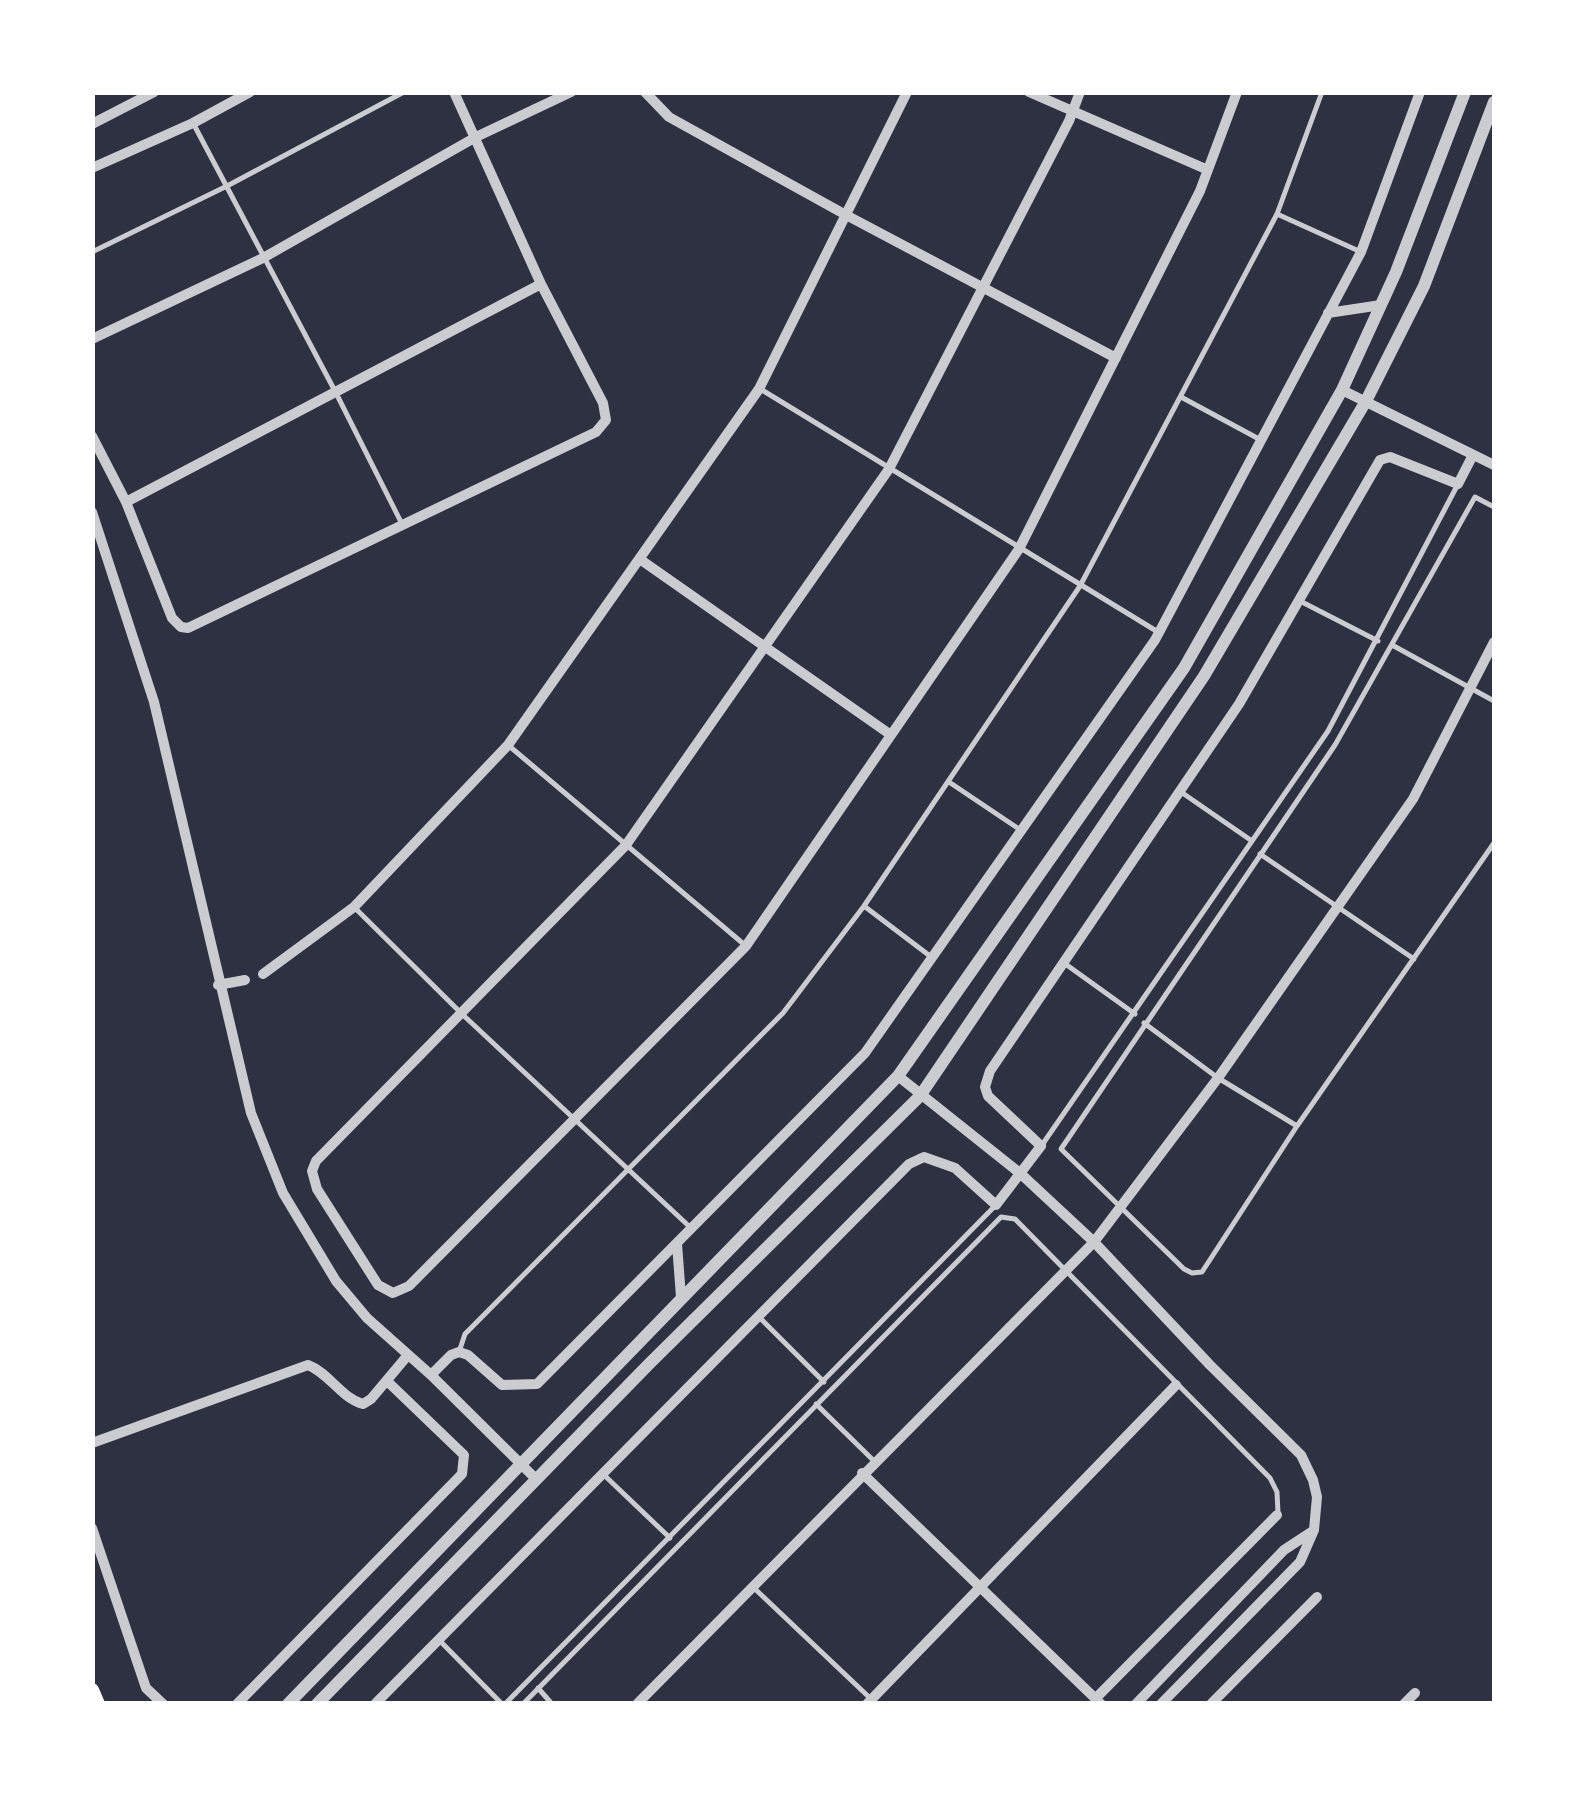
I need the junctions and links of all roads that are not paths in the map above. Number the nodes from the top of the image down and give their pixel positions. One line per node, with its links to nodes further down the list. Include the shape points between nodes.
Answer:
1 (154, 92): 17 (street)
2 (250, 92): 16 (street)
3 (404, 92): 21 (lane)
4 (454, 92): 18 (street)
5 (571, 92): 18 (street)
6 (645, 92): 23 (street, via 670,117)
7 (907, 92): 23 (street)
8 (1029, 92): 15 (street)
9 (1080, 92): 15 (street)
10 (1237, 92): 20 (street)
11 (1322, 92): 22 (lane)
12 (1420, 92): 25 (street)
13 (1466, 92): 29 (street)
14 (1494, 102): 37 (street, via 1424,286)
15 (1073, 111): 20 (street); 28 (street)
16 (193, 123): 19 (street); 21 (lane)
17 (92, 124)
18 (476, 138): 26 (street); 27 (street)
19 (92, 168)
20 (1208, 170): 32 (street)
21 (227, 186): 24 (lane); 26 (lane)
22 (1276, 214): 25 (lane); 36 (lane)
23 (846, 215): 28 (street); 33 (street)
24 (92, 252)
25 (1361, 252): 30 (street)
26 (263, 258): 31 (street); 35 (lane)
27 (542, 284): 35 (street); 47 (street, via 606,420 596,432)
28 (983, 286): 32 (street); 42 (street)
29 (1381, 306): 30 (street); 34 (street)
30 (1328, 313): 39 (street)
31 (92, 339)
32 (1116, 358): 48 (street)
33 (759, 389): 42 (lane); 49 (street)
34 (1342, 390): 37 (street); 81 (street, via 1184,668)
35 (336, 393): 44 (street); 47 (lane)
36 (1181, 397): 39 (lane); 50 (lane)
37 (1366, 401): 40 (street); 83 (street, via 1204,676)
38 (92, 436): 44 (street)
39 (1262, 440): 52 (street)
40 (1473, 455): 41 (street); 43 (street)
41 (1494, 465)
42 (890, 469): 48 (lane); 56 (street)
43 (1458, 484): 51 (street, via 1394,459 1380,460); 53 (lane)
44 (126, 502): 47 (street, via 172,618 188,628)
45 (1494, 507): 55 (lane, via 1475,497)
46 (92, 512): 77 (street, via 154,702)
47 (403, 526)
48 (1019, 549): 50 (lane); 59 (street)
49 (641, 560): 56 (street); 60 (street)
50 (1080, 586): 52 (lane); 61 (lane)
51 (1298, 600): 53 (lane); 62 (street)
52 (1159, 633): 63 (street)
53 (1378, 641): 64 (lane, via 1328,731)
54 (1494, 642): 57 (street)
55 (1392, 645): 57 (lane); 67 (lane, via 1335,745)
56 (766, 648): 59 (street); 66 (street)
57 (1469, 689): 58 (lane); 69 (street, via 1419,789)
58 (1494, 701)
59 (891, 735): 71 (street)
60 (508, 745): 66 (lane); 70 (street)
61 (949, 782): 63 (lane); 68 (lane)
62 (1180, 791): 64 (lane); 74 (street)
63 (1022, 830): 72 (street)
64 (1252, 841): 79 (lane)
65 (1494, 843): 73 (lane)
66 (626, 845): 71 (lane); 78 (street)
67 (1260, 854): 69 (lane); 80 (lane)
68 (864, 906): 72 (lane); 87 (lane, via 796,1000)
69 (1341, 906): 73 (lane); 82 (street)
70 (354, 907): 75 (street); 78 (lane)
71 (746, 946): 84 (street)
72 (933, 958): 91 (street, via 865,1054)
73 (1414, 960): 85 (lane)
74 (1063, 962): 79 (lane); 86 (street, via 986,1079 992,1102)
75 (263, 974)
76 (246, 980): 77 (street)
77 (218, 985): 98 (street, via 251,1113 283,1193 336,1281)
78 (462, 1014): 84 (lane); 84 (street, via 312,1171 316,1189 378,1285 393,1293 409,1286)
79 (1135, 1014): 86 (lane)
80 (1144, 1023): 82 (lane); 90 (lane, via 1060,1150)
81 (898, 1076): 83 (street); 95 (street)
82 (1218, 1078): 85 (lane); 90 (street)
83 (920, 1096): 88 (street); 109 (street)
84 (574, 1119): 87 (lane)
85 (1298, 1126): 90 (lane, via 1198,1274 1184,1269)
86 (1042, 1146): 88 (street)
87 (630, 1170): 91 (lane); 97 (lane, via 464,1334)
88 (1021, 1174): 89 (street); 92 (street)
89 (996, 1205): 96 (street, via 956,1168 924,1157 909,1164); 101 (lane)
90 (1122, 1206): 92 (street)
91 (692, 1229): 93 (street)
92 (1094, 1242): 94 (street); 112 (street, via 1301,1455 1317,1496)
93 (677, 1244): 95 (street); 97 (street, via 537,1384 502,1386)
94 (1064, 1271): 102 (lane); 103 (lane, via 1015,1219 1001,1217); 105 (street)
95 (681, 1297): 106 (street)
96 (757, 1315): 101 (lane); 107 (street)
97 (459, 1352): 99 (street)
98 (408, 1354): 99 (street); 100 (street)
99 (431, 1375): 106 (street)
100 (387, 1380): 104 (street, via 368,1403 358,1404 308,1365); 125 (street, via 464,1455 462,1474)
101 (824, 1382): 113 (lane)
102 (1176, 1385): 110 (lane, via 1270,1478); 114 (street)
103 (816, 1404): 105 (lane); 118 (lane)
104 (92, 1443)
105 (874, 1461): 108 (street)
106 (521, 1464): 109 (street); 126 (street)
107 (602, 1473): 113 (lane); 117 (street)
108 (862, 1474): 114 (street); 115 (street)
109 (536, 1479): 127 (street)
110 (1277, 1515): 122 (street)
111 (92, 1528): 124 (street, via 146,1688)
112 (1314, 1530): 133 (street, via 1284,1550); 134 (street, via 1300,1562)
113 (670, 1538): 129 (lane)
114 (981, 1585): 121 (street); 122 (street)
115 (754, 1587): 121 (lane); 132 (street)
116 (1317, 1597): 135 (street)
117 (438, 1639): 128 (street); 129 (lane)
118 (538, 1688): 130 (lane); 131 (lane)
119 (92, 1690): 123 (main road)
120 (1414, 1693): 136 (street)
121 (875, 1700)
122 (1099, 1701)
123 (98, 1704)
124 (163, 1704)
125 (237, 1704)
126 (288, 1704)
127 (317, 1704)
128 (375, 1704)
129 (503, 1704)
130 (523, 1704)
131 (552, 1704)
132 (638, 1704)
133 (1136, 1704)
134 (1161, 1704)
135 (1211, 1704)
136 (1404, 1704)

